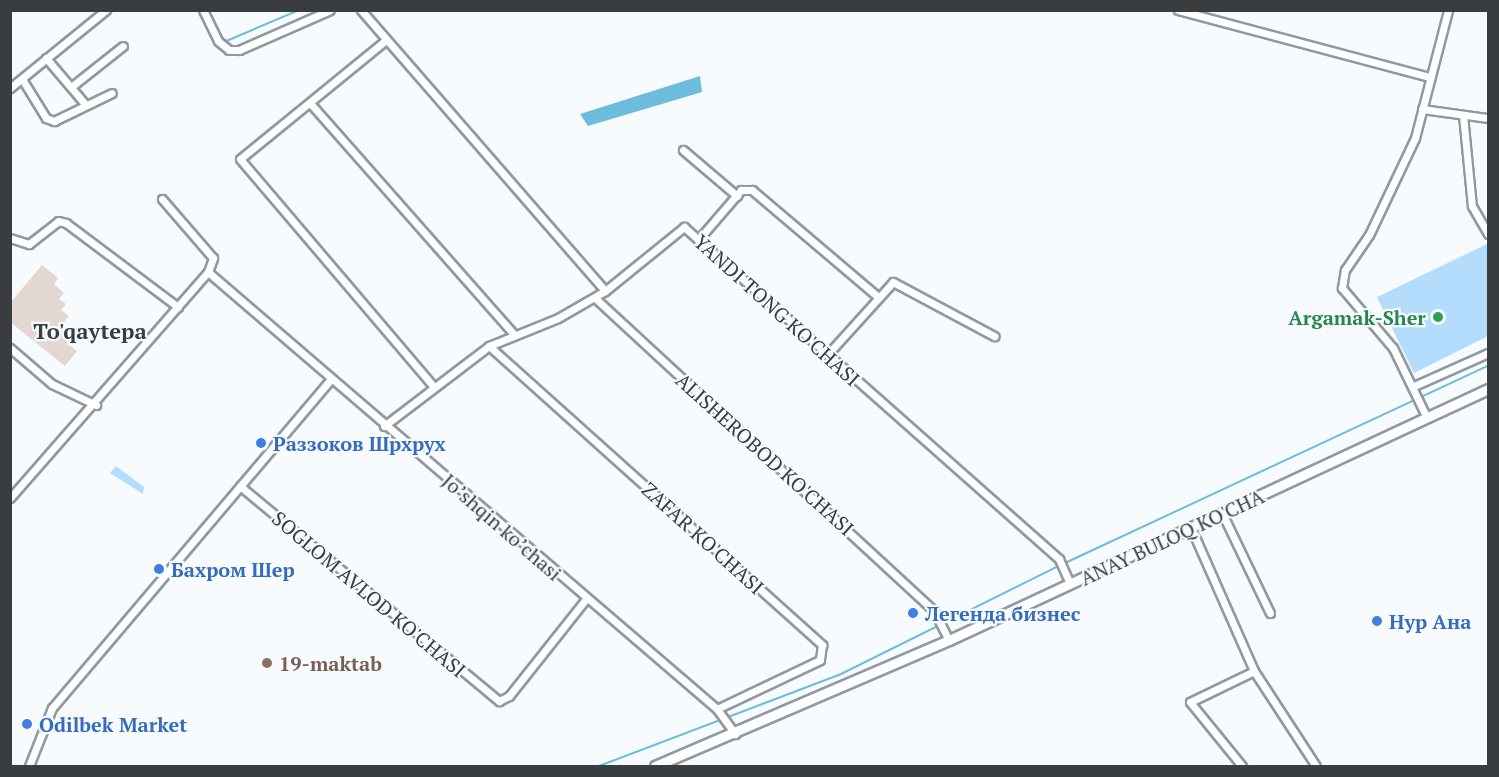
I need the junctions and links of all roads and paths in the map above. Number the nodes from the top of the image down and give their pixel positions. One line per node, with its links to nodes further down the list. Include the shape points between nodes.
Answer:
1 (106, 10): 9 (street)
2 (203, 10): 3 (street, via 218,41 229,50)
3 (330, 10)
4 (361, 10): 7 (street)
5 (1178, 10): 10 (street)
6 (1448, 10): 10 (street)
7 (386, 40): 15 (street); 27 (street)
8 (123, 46): 12 (street)
9 (46, 58): 11 (street); 12 (street)
10 (1430, 77): 17 (street)
11 (22, 79): 13 (street); 16 (street, via 50,120)
12 (71, 87): 16 (street)
13 (10, 88)
14 (112, 93): 16 (street)
15 (310, 103): 31 (street); 39 (street, via 240,159)
16 (85, 104)
17 (1422, 109): 18 (street); 38 (street, via 1393,187 1345,270 1341,288 1393,348)
18 (1463, 115): 19 (street); 23 (street, via 1472,206)
19 (1488, 118)
20 (683, 150): 21 (street)
21 (737, 196): 25 (street); 28 (street, via 746,188 752,190)
22 (162, 199): 26 (street, via 213,258)
23 (1488, 234)
24 (10, 238): 30 (street, via 29,244 58,221 66,223)
25 (698, 240): 27 (street, YANDI TONG KO'CHASI, via 684,227); 36 (street, YANDI TONG KO'CHASI)
26 (208, 272): 30 (street); 37 (street, Joʼshqin koʼchasi)
27 (605, 291): 29 (street, YANDI TONG KO'CHASI)
28 (878, 297): 32 (street, via 893,282); 36 (street)
29 (595, 298): 31 (street, YANDI TONG KO'CHASI, via 558,318); 51 (street, ALISHEROBOD KO'CHASI, via 934,611)
30 (178, 307): 41 (street)
31 (513, 333): 33 (street, YANDI TONG KO'CHASI)
32 (994, 336)
33 (489, 346): 39 (street, YANDI TONG KO'CHASI); 53 (street, ZAFAR KO'CHASI, via 822,645 820,660)
34 (10, 348): 41 (street, via 52,384)
35 (1488, 353): 38 (street)
36 (827, 355): 48 (street, YANDI TONG KO'CHASI, via 1061,562)
37 (330, 380): 43 (street, Joʼshqin koʼchasi); 44 (street)
38 (1414, 386): 42 (street)
39 (434, 387): 43 (street, YANDI TONG KO'CHASI)
40 (1488, 389): 42 (main road, ANAY BULOQ KO'CHA)
41 (96, 405): 45 (street)
42 (1427, 418): 46 (main road, ANAY BULOQ KO'CHA)
43 (384, 426): 49 (street, Joʼshqin koʼchasi)
44 (240, 486): 49 (street, SOGLOM AVLOD KO'CHASI, via 499,701 509,696); 55 (street, via 52,708)
45 (10, 498)
46 (1222, 513): 47 (main road, ANAY BULOQ KO'CHA); 50 (street)
47 (1191, 528): 48 (main road, ANAY BULOQ KO'CHA); 52 (street)
48 (1069, 580): 51 (main road, ANAY BULOQ KO'CHA)
49 (586, 599): 53 (street, Joʼshqin koʼchasi)
50 (1270, 613)
51 (947, 636): 54 (main road, ANAY BULOQ KO'CHA)
52 (1254, 671): 57 (street, via 1190,702); 58 (street)
53 (717, 708): 54 (street, Joʼshqin koʼchasi)
54 (734, 730): 56 (main road, ANAY BULOQ KO'CHA)
55 (29, 766)
56 (655, 766)
57 (1242, 766)
58 (1316, 766)

